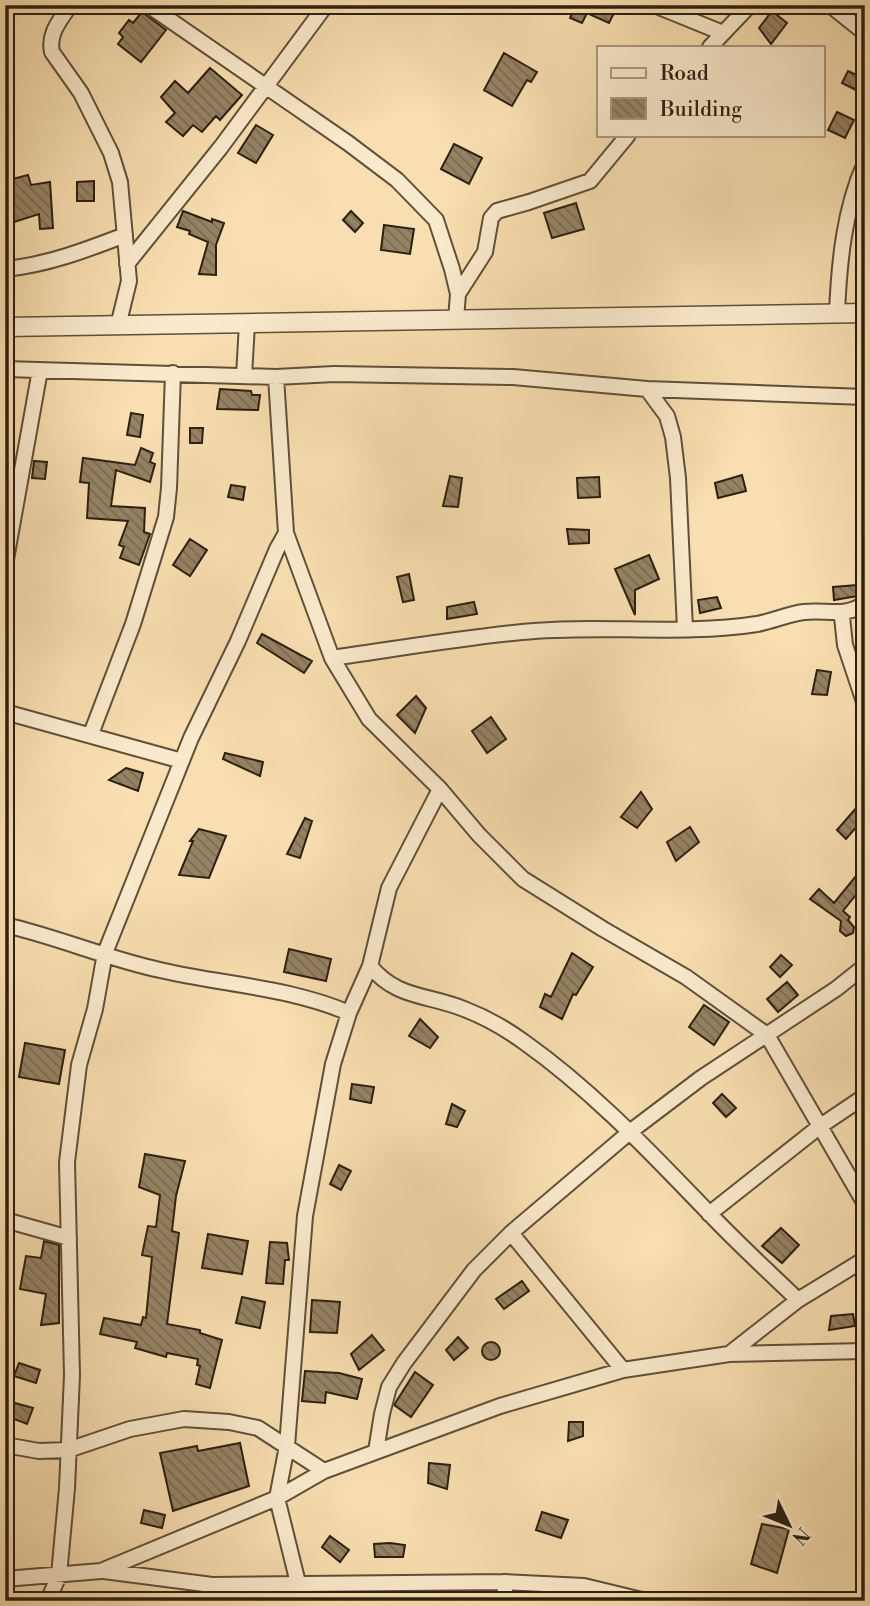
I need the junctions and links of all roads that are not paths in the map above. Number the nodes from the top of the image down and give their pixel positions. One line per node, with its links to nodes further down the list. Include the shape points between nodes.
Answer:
1 (70, 5): 14 (street, via 51,36 52,52 81,93 111,153 120,182)
2 (148, 5): 10 (street)
3 (326, 5): 10 (street)
4 (654, 5): 7 (street)
5 (750, 5): 7 (street)
6 (830, 5): 8 (street)
7 (723, 33): 9 (street)
8 (865, 33)
9 (711, 46)
10 (265, 87): 15 (street); 17 (street, via 397,180 436,220)
11 (627, 136): 17 (street, via 590,181 497,211 491,218 485,252)
12 (865, 163): 13 (street)
13 (860, 187): 18 (street, via 842,260)
14 (125, 235): 15 (street); 16 (street, via 85,251)
15 (127, 264): 22 (street, via 129,281)
16 (5, 269)
17 (458, 294): 20 (street)
18 (837, 313): 19 (street); 20 (street)
19 (865, 313)
20 (456, 319): 21 (street)
21 (247, 324): 22 (street); 27 (street)
22 (118, 326): 23 (street)
23 (5, 327)
24 (5, 369): 25 (street)
25 (40, 370): 26 (street); 32 (street)
26 (173, 373): 27 (street); 39 (street, via 166,517 133,624)
27 (244, 376): 28 (street)
28 (276, 377): 29 (street, via 513,377); 31 (street)
29 (647, 389): 30 (street); 35 (street, via 667,416 673,437)
30 (865, 397)
31 (286, 533): 36 (street); 40 (street)
32 (5, 565)
33 (865, 603): 34 (street)
34 (839, 613): 35 (street, via 801,612 757,624); 37 (street)
35 (685, 628): 36 (street, via 524,631)
36 (332, 658): 41 (street, via 369,719)
37 (865, 705)
38 (5, 712): 39 (street)
39 (91, 734): 40 (street)
40 (182, 761): 43 (street)
41 (440, 789): 44 (street, via 389,888); 47 (street, via 523,878 686,977)
42 (5, 925): 43 (street)
43 (105, 953): 46 (street, via 159,970 320,1001); 55 (street, via 78,1077 67,1162)
44 (370, 966): 46 (street); 50 (street, via 391,987 463,1008 522,1041)
45 (865, 966): 47 (street)
46 (349, 1013): 62 (street, via 333,1064 304,1216)
47 (767, 1035): 49 (street); 50 (street)
48 (865, 1096): 49 (street)
49 (819, 1127): 51 (street); 52 (street)
50 (631, 1131): 52 (street); 54 (street)
51 (865, 1204)
52 (709, 1214): 57 (street)
53 (5, 1220): 55 (street)
54 (511, 1233): 60 (street); 64 (street, via 474,1270 389,1387)
55 (69, 1238): 63 (street, via 72,1375)
56 (865, 1259): 57 (street)
57 (798, 1300): 59 (street)
58 (865, 1350): 59 (street)
59 (729, 1354): 60 (street)
60 (623, 1370): 64 (street, via 500,1406)
61 (5, 1445): 63 (street)
62 (288, 1447): 63 (street, via 258,1428 184,1419 130,1429); 65 (street); 66 (street)
63 (68, 1450): 68 (street)
64 (376, 1451): 65 (street)
65 (324, 1471): 66 (street)
66 (277, 1498): 67 (street); 71 (street)
67 (101, 1571): 68 (street); 72 (street)
68 (59, 1575): 69 (street); 73 (street)
69 (5, 1579)
70 (504, 1582): 71 (street); 75 (street); 76 (street, via 584,1586)
71 (298, 1583): 72 (street)
72 (212, 1585): 74 (street)
73 (48, 1601)
74 (206, 1601)
75 (506, 1601)
76 (646, 1601)

